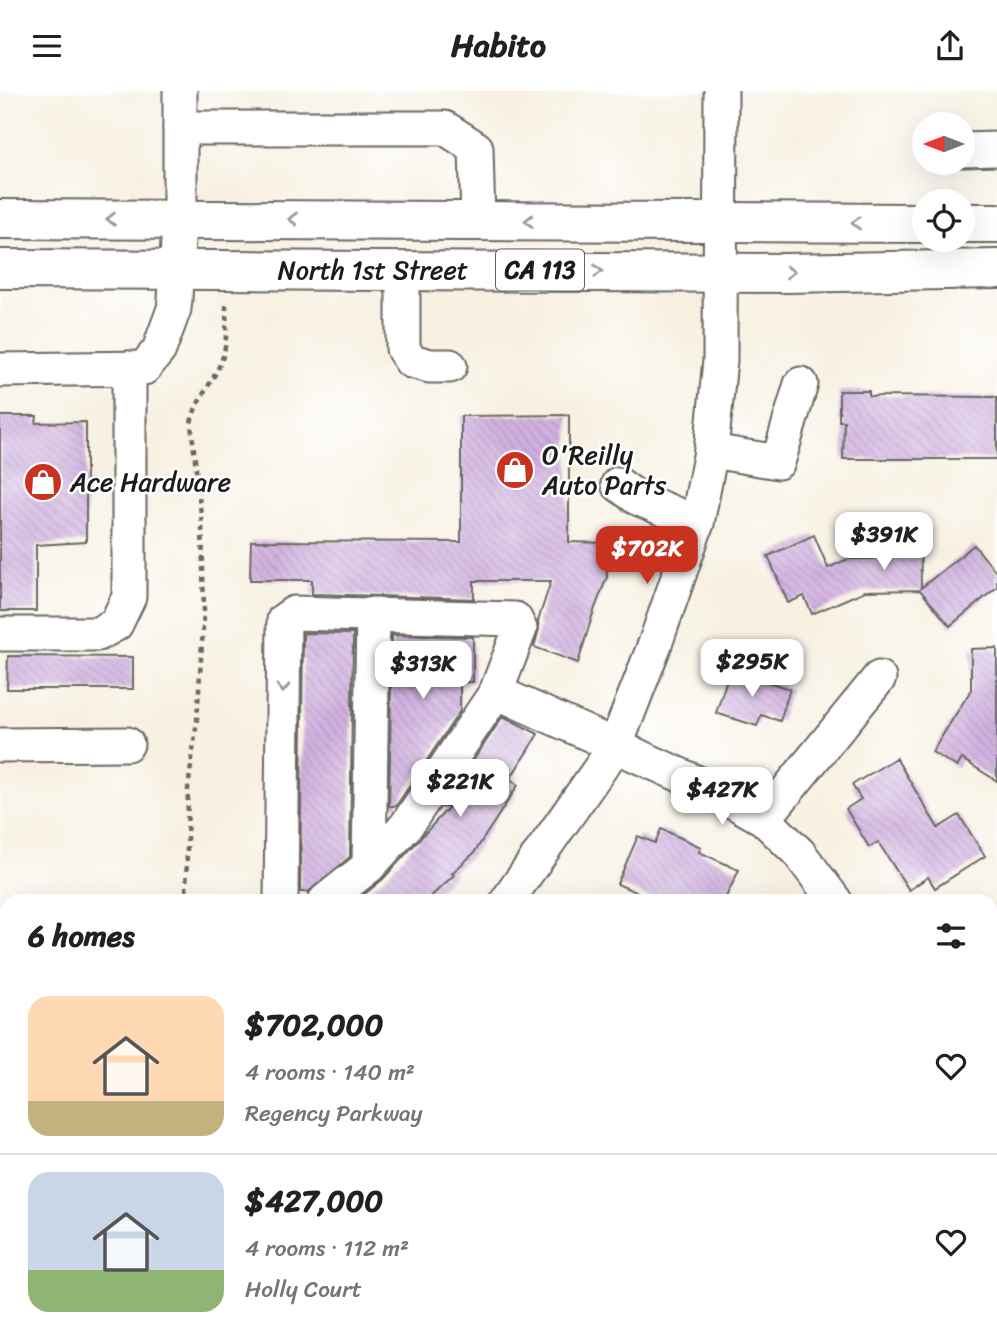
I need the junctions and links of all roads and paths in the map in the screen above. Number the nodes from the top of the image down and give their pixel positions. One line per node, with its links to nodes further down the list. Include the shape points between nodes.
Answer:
1 (180, 91): 3 (street)
2 (721, 91): 12 (street)
3 (180, 128): 7 (street); 8 (street, via 445,128 476,148)
4 (997, 149): 5 (street)
5 (975, 150)
6 (0, 219): 7 (main road, North 1st Street / CA 113, one-way to 6)
7 (179, 219): 8 (main road, North 1st Street / CA 113, one-way to 7); 14 (street)
8 (478, 221): 12 (main road, North 1st Street / CA 113, one-way to 8)
9 (975, 223): 10 (main road)
10 (997, 223)
11 (912, 224): 12 (main road, North 1st Street / CA 113, one-way to 12)
12 (721, 247): 15 (main road, North 1st Street / CA 113, one-way to 15); 16 (main road, North 1st Street / CA 113, one-way to 12); 22 (street, via 720,360)
13 (0, 269): 14 (main road, North 1st Street / CA 113)
14 (178, 269): 16 (main road, North 1st Street / CA 113); 19 (street, via 174,309 159,350 144,368)
15 (997, 269)
16 (403, 270): 18 (street, via 403,349 411,361)
17 (226, 302): 34 (path, via 224,354 194,408 191,423 202,524 204,612 188,789)
18 (450, 366)
19 (129, 368): 20 (street); 26 (street, via 129,597 117,624 98,634)
20 (0, 370)
21 (801, 383): 22 (street, via 778,462)
22 (711, 451): 24 (street)
23 (618, 484): 24 (street, via 637,498)
24 (697, 523): 31 (street)
25 (373, 614): 28 (street, via 515,619 520,629); 33 (street); 35 (street, one-way to 35, via 294,613 284,620)
26 (0, 634)
27 (879, 678): 32 (street)
28 (496, 692): 31 (street); 33 (street, via 406,826)
29 (127, 744): 30 (street)
30 (0, 745)
31 (615, 747): 32 (street, via 710,789); 37 (street)
32 (764, 819): 38 (street, via 799,853)
33 (369, 866): 36 (street)
34 (186, 894)
35 (281, 894)
36 (334, 894)
37 (512, 894)
38 (830, 894)

